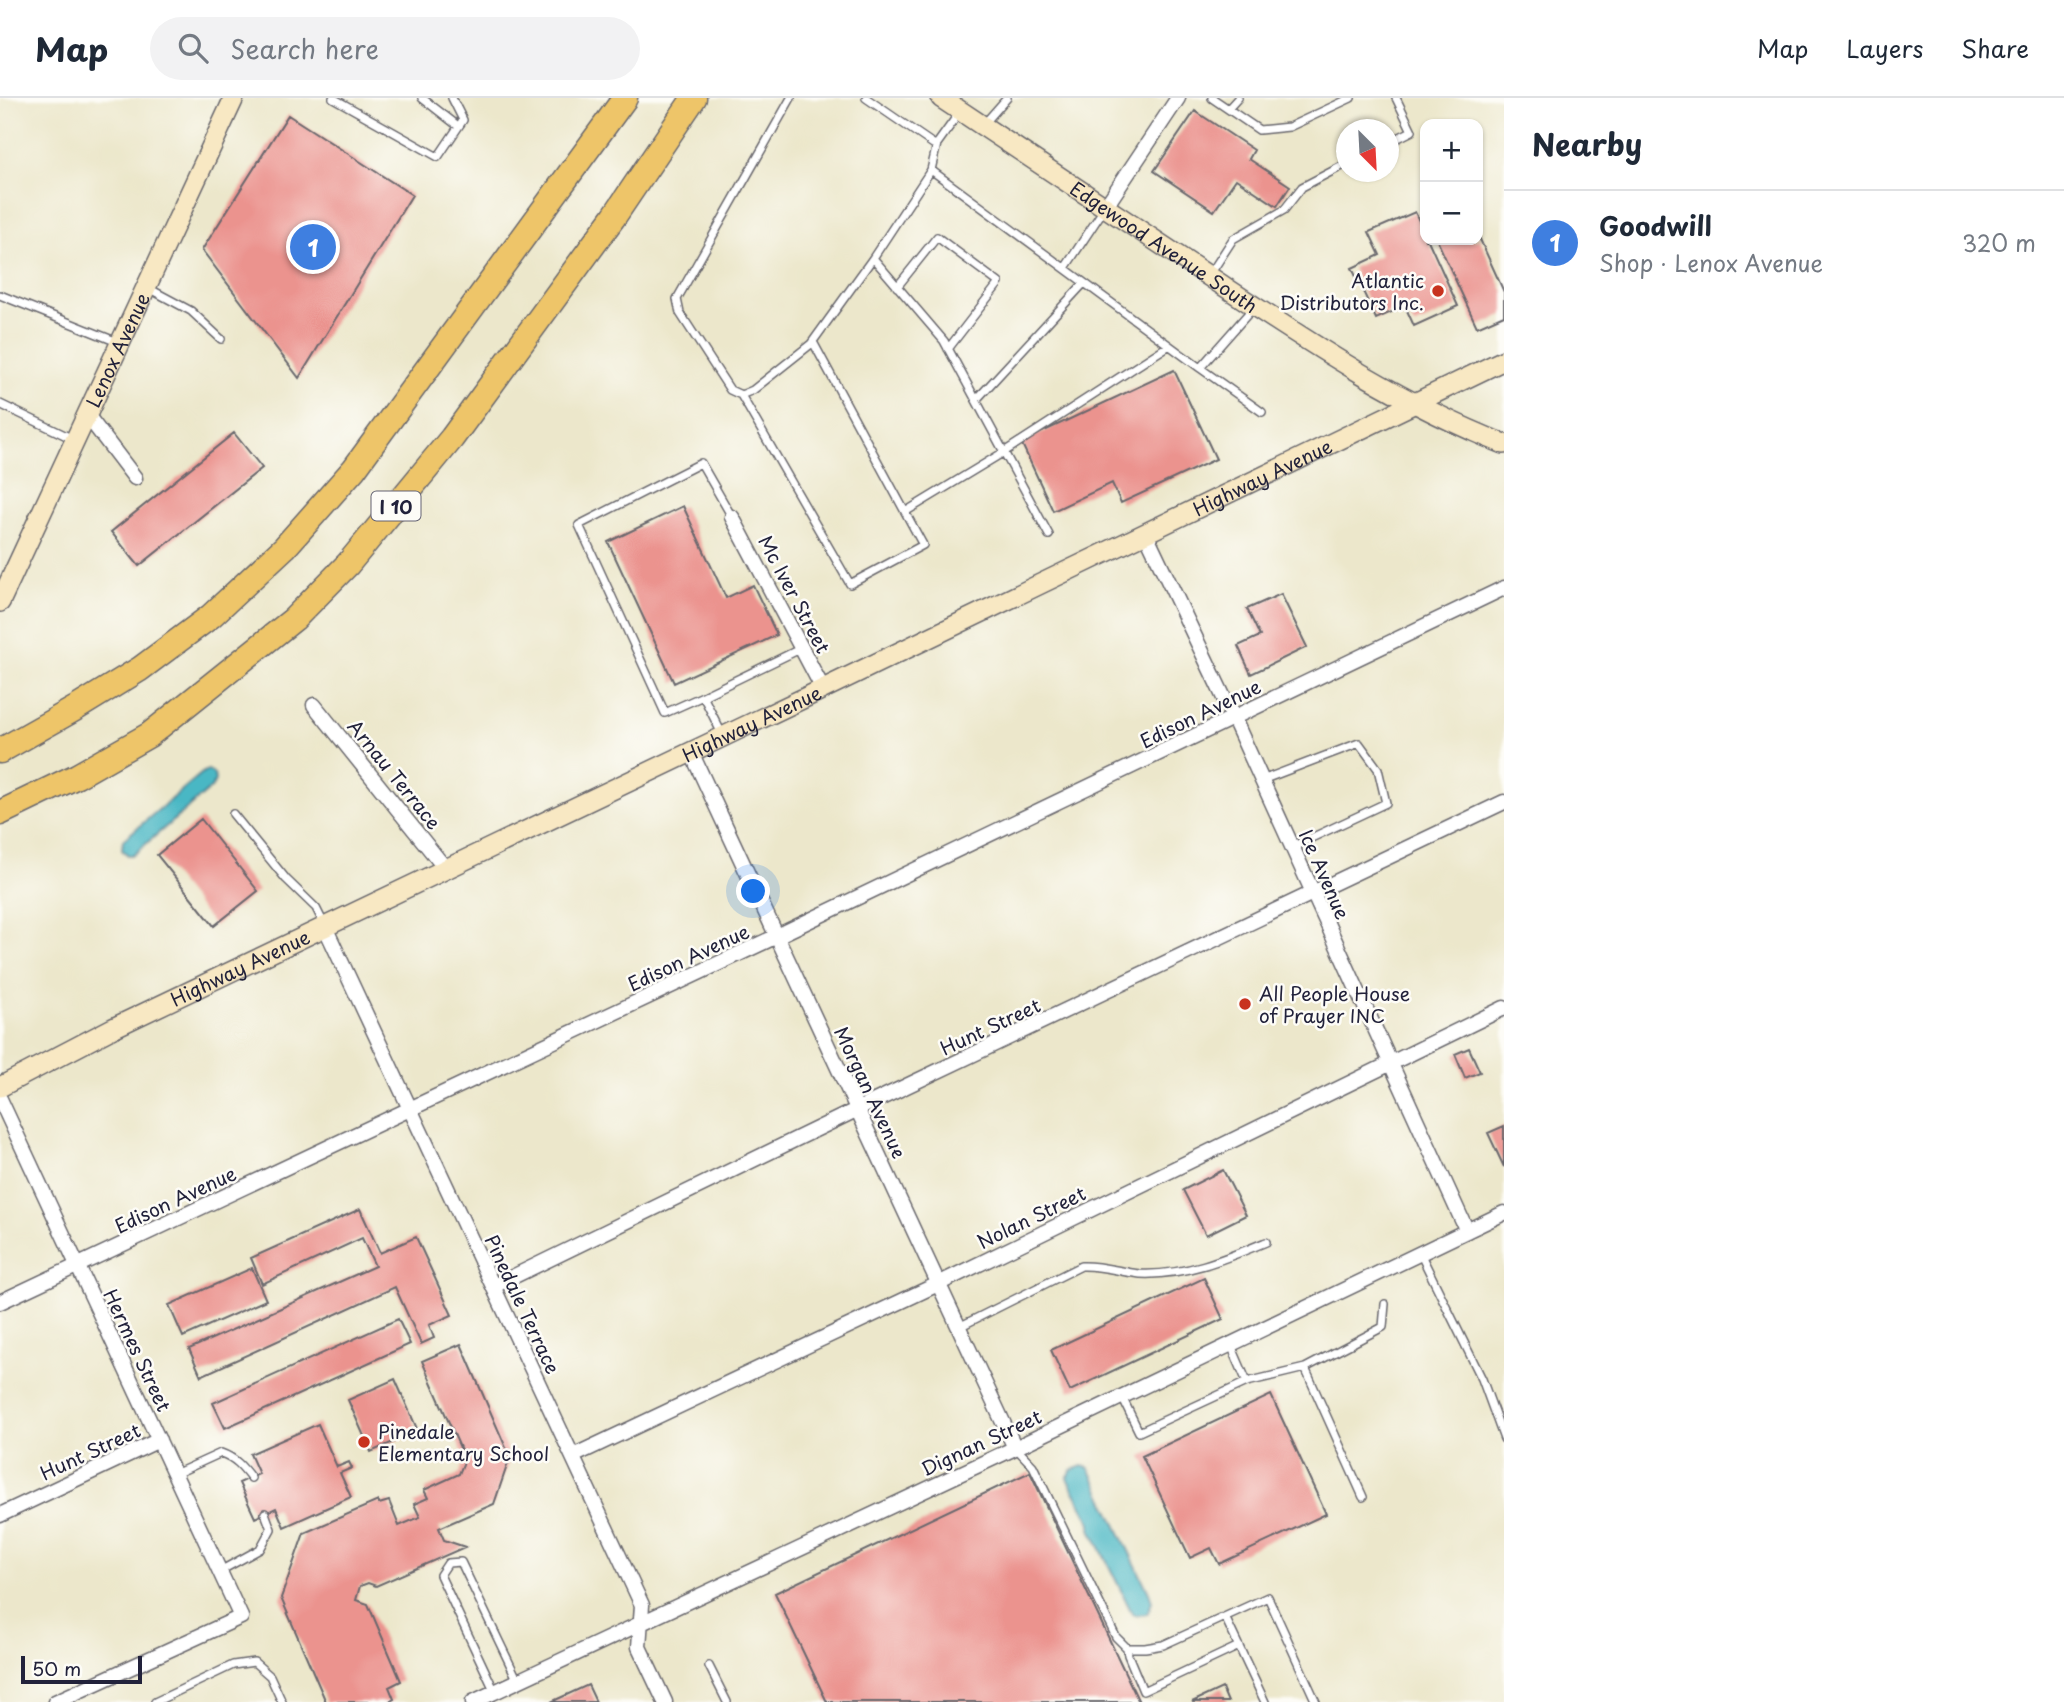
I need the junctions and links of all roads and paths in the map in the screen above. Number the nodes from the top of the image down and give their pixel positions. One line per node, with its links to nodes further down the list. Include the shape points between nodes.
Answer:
1 (234, 98): 29 (street, Lenox Avenue)
2 (333, 98): 19 (lane, via 438,157)
3 (422, 98): 19 (lane)
4 (452, 98): 19 (lane, via 463,120)
5 (625, 98): 62 (highway, I 10, via 354,469 285,547 211,616 140,669)
6 (694, 98): 66 (highway, I 10, via 613,218 452,438 339,573 294,619 149,735)
7 (791, 98): 40 (lane, via 677,299 680,313 730,390)
8 (866, 98): 21 (lane)
9 (940, 98): 17 (street, Edgewood Avenue South)
10 (1007, 98): 18 (lane)
11 (1178, 98): 24 (street)
12 (1212, 98): 16 (lane)
13 (1238, 98): 16 (lane)
14 (1351, 98): 16 (lane, via 1289,127 1259,130)
15 (1396, 98): 20 (lane, via 1412,131)
16 (1228, 109)
17 (960, 111): 18 (street, Edgewood Avenue South); 21 (lane)
18 (982, 126): 24 (street, Edgewood Avenue South)
19 (458, 127)
20 (1399, 138)
21 (937, 144): 23 (lane)
22 (1336, 169): 27 (lane, via 1302,187 1284,210 1233,239)
23 (931, 170): 25 (lane); 26 (lane)
24 (1104, 209): 26 (lane); 27 (street, Edgewood Avenue South)
25 (873, 258): 30 (lane); 34 (lane)
26 (1065, 268): 28 (lane)
27 (1209, 276): 32 (street, Edgewood Avenue South)
28 (1084, 283): 36 (lane); 41 (lane)
29 (146, 287): 33 (lane, via 191,311); 35 (street, Lenox Avenue)
30 (897, 287): 37 (lane); 37 (lane, via 937,237 999,283)
31 (0, 295): 35 (lane)
32 (1254, 307): 39 (lane); 43 (street, Edgewood Avenue South)
33 (221, 339)
34 (813, 342): 40 (lane); 50 (lane)
35 (120, 343): 45 (street, Lenox Avenue)
36 (1168, 345): 39 (lane); 48 (lane)
37 (948, 349): 41 (lane)
38 (1504, 360): 43 (street, Highway Avenue)
39 (1200, 368): 44 (lane)
40 (741, 395): 50 (lane, via 849,584 923,545)
41 (977, 399): 48 (lane)
42 (0, 404): 46 (lane)
43 (1413, 404): 47 (street, Edgewood Avenue South); 52 (street, Highway Avenue)
44 (1262, 412)
45 (87, 415): 46 (street, Lenox Avenue); 49 (street)
46 (76, 440): 55 (street, Lenox Avenue)
47 (1504, 444)
48 (1004, 452): 50 (lane); 53 (lane)
49 (135, 478)
50 (905, 512)
51 (732, 517): 56 (street, Mc Iver Street); 58 (lane, via 701,463 579,525 665,713)
52 (1146, 534): 57 (street, Highway Avenue); 60 (street, Ice Avenue)
53 (1049, 535)
54 (1504, 588): 60 (street, Edison Avenue)
55 (0, 602)
56 (802, 648): 57 (street, Mc Iver Street); 58 (lane)
57 (823, 689): 61 (street, Highway Avenue)
58 (703, 696): 61 (lane)
59 (314, 705): 69 (street, Arnau Terrace)
60 (1234, 719): 64 (street, Ice Avenue); 72 (street, Edison Avenue)
61 (724, 736): 63 (street, Highway Avenue)
62 (0, 751)
63 (691, 752): 69 (street, Highway Avenue); 72 (street, Morgan Avenue)
64 (1262, 780): 68 (street, Ice Avenue); 68 (lane, via 1359,743 1378,769 1386,803)
65 (1504, 802): 70 (street, Hunt Street)
66 (0, 813)
67 (233, 814): 71 (lane, via 316,908)
68 (1292, 847): 70 (street, Ice Avenue)
69 (445, 869): 71 (street, Highway Avenue)
70 (1313, 894): 74 (street, Ice Avenue); 77 (street, Hunt Street)
71 (325, 927): 75 (street, Highway Avenue); 78 (street, Pinedale Terrace)
72 (777, 936): 77 (street, Morgan Avenue); 78 (street, Edison Avenue)
73 (1504, 1008): 74 (street, Nolan Street)
74 (1389, 1063): 80 (street, Ice Avenue); 84 (street, Nolan Street)
75 (0, 1087)
76 (0, 1099): 83 (street, Hermes Street)
77 (858, 1109): 84 (street, Morgan Avenue); 85 (street, Hunt Street)
78 (411, 1110): 83 (street, Edison Avenue); 85 (street, Pinedale Terrace)
79 (1504, 1213): 80 (street, Dignan Street)
80 (1466, 1231): 82 (street, Dignan Street)
81 (1266, 1242): 88 (lane, via 1218,1262 1166,1273 1081,1266)
82 (1420, 1253): 89 (street, Dignan Street); 93 (lane, via 1482,1379)
83 (78, 1266): 86 (street, Edison Avenue); 94 (street, Hermes Street)
84 (938, 1284): 88 (street, Morgan Avenue); 96 (street, Nolan Street)
85 (494, 1286): 96 (street, Pinedale Terrace)
86 (0, 1302)
87 (1385, 1304): 90 (lane, via 1383,1327)
88 (959, 1327): 95 (street, Morgan Avenue)
89 (1231, 1344): 91 (lane); 92 (street, Dignan Street)
90 (1305, 1368): 91 (lane); 99 (lane)
91 (1247, 1382): 92 (lane, via 1139,1432)
92 (1122, 1396): 95 (street, Dignan Street)
93 (1504, 1439)
94 (159, 1440): 97 (street, Hermes Street); 101 (street, Hunt Street)
95 (1015, 1448): 104 (street, Dignan Street); 106 (lane, via 1034,1466 1116,1637)
96 (573, 1456): 104 (street, Pinedale Terrace, via 642,1605)
97 (175, 1474): 98 (lane, via 221,1453); 102 (street, Hermes Street)
98 (251, 1478)
99 (1363, 1497)
100 (265, 1513): 102 (lane, via 271,1530 260,1549)
101 (0, 1515)
102 (220, 1571): 110 (street, Hermes Street, via 241,1617)
103 (1225, 1617): 105 (lane); 106 (lane, via 1163,1645); 117 (lane, via 1268,1597)
104 (639, 1625): 108 (street, Dignan Street); 114 (street, Pinedale Terrace, via 639,1647)
105 (1239, 1646): 106 (lane, via 1143,1691); 116 (lane)
106 (1127, 1648)
107 (709, 1666): 115 (lane)
108 (518, 1681): 109 (street, Dignan Street); 109 (lane, via 461,1562 448,1563 440,1576)
109 (495, 1692): 113 (street, Dignan Street)
110 (55, 1702)
111 (155, 1702): 112 (lane, via 233,1665 254,1662 270,1676)
112 (282, 1702)
113 (473, 1702)
114 (665, 1702)
115 (727, 1702)
116 (1265, 1702)
117 (1316, 1702)

